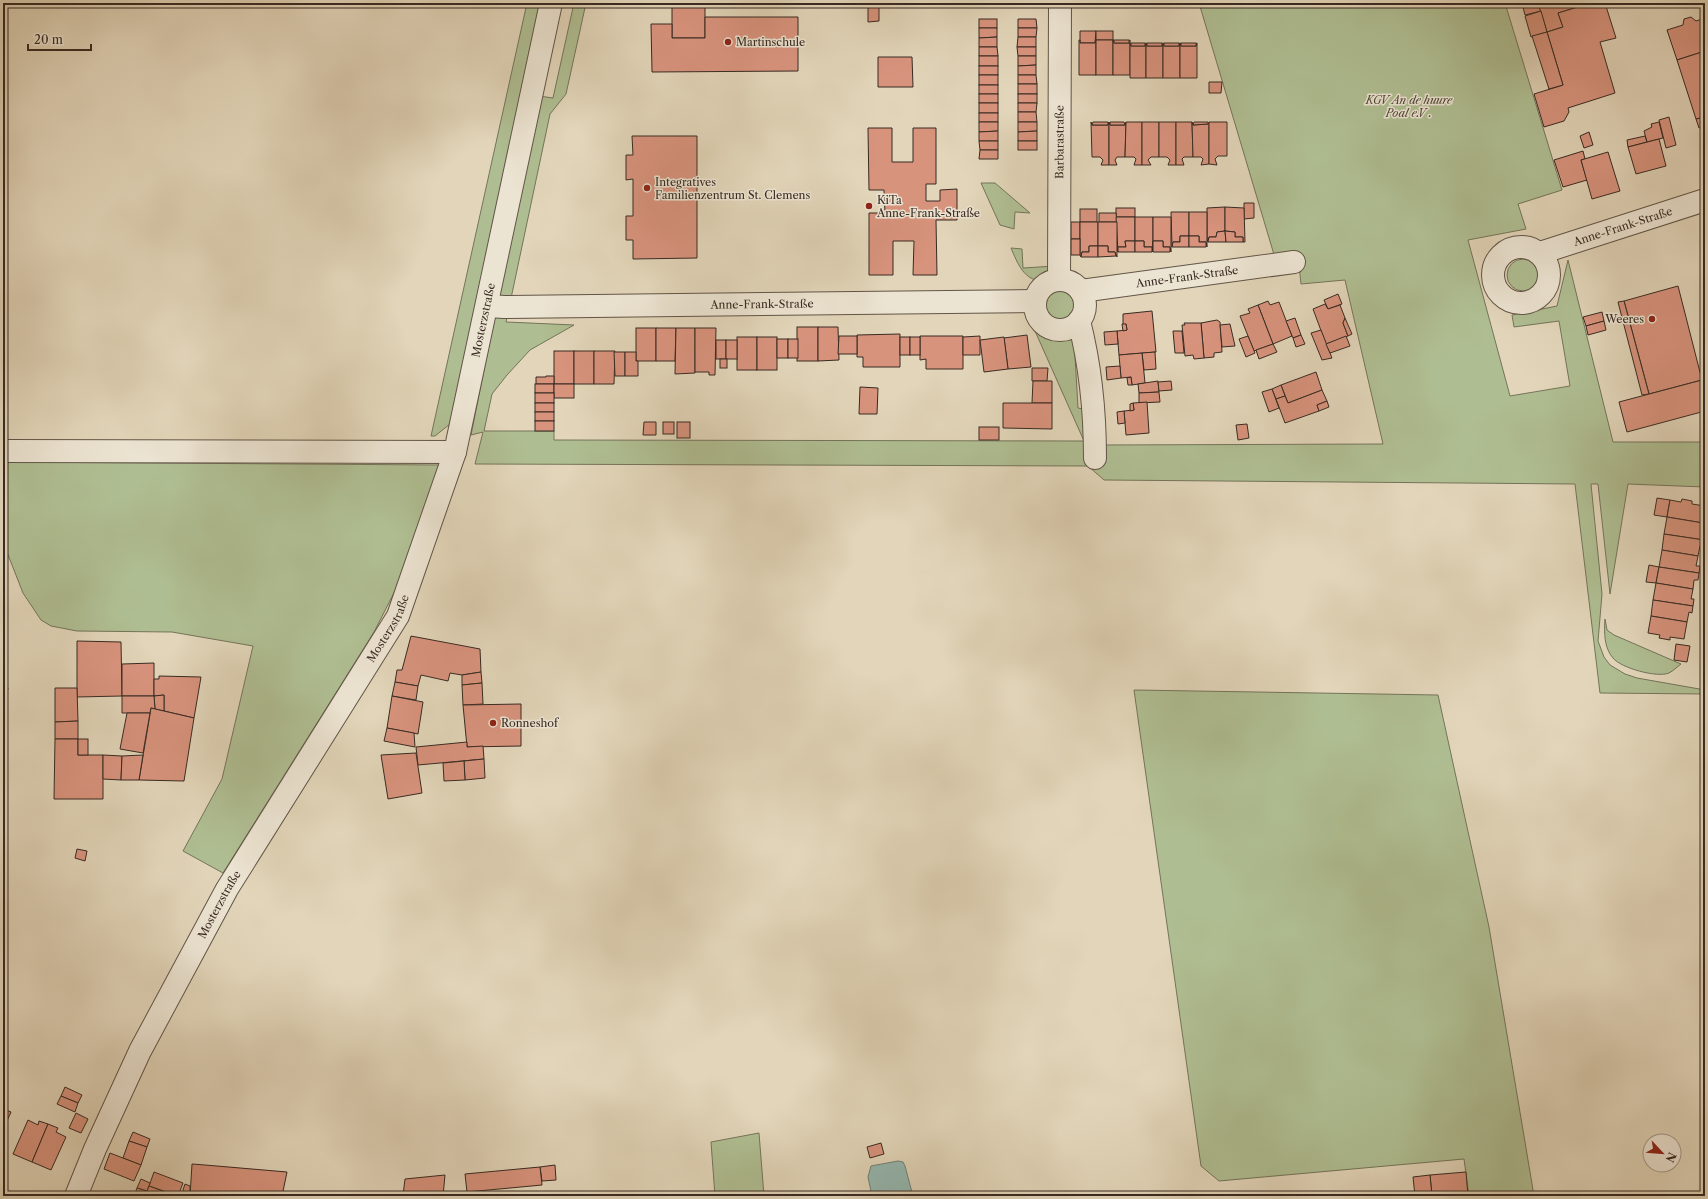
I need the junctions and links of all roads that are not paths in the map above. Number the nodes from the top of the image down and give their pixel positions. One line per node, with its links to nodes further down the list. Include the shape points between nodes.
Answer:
1 (551, 3): 9 (street, Mosterzstraße)
2 (1060, 3): 6 (street, Barbarastraße)
3 (1705, 200): 4 (street, Anne-Frank-Straße)
4 (1540, 253)
5 (1294, 262): 7 (street, Anne-Frank-Straße)
6 (1059, 280): 7 (street, via 1071,282); 8 (street, via 1044,286)
7 (1081, 291): 10 (street, via 1085,306)
8 (1035, 301): 9 (street, Anne-Frank-Straße); 10 (street, via 1038,316 1049,328 1065,330)
9 (488, 306): 12 (street, Mosterzstraße)
10 (1079, 321): 13 (street, via 1084,340)
11 (3, 451): 12 (street)
12 (455, 452): 14 (street, Mosterzstraße, via 398,616 227,889 140,1051)
13 (1096, 458)
14 (76, 1196)

